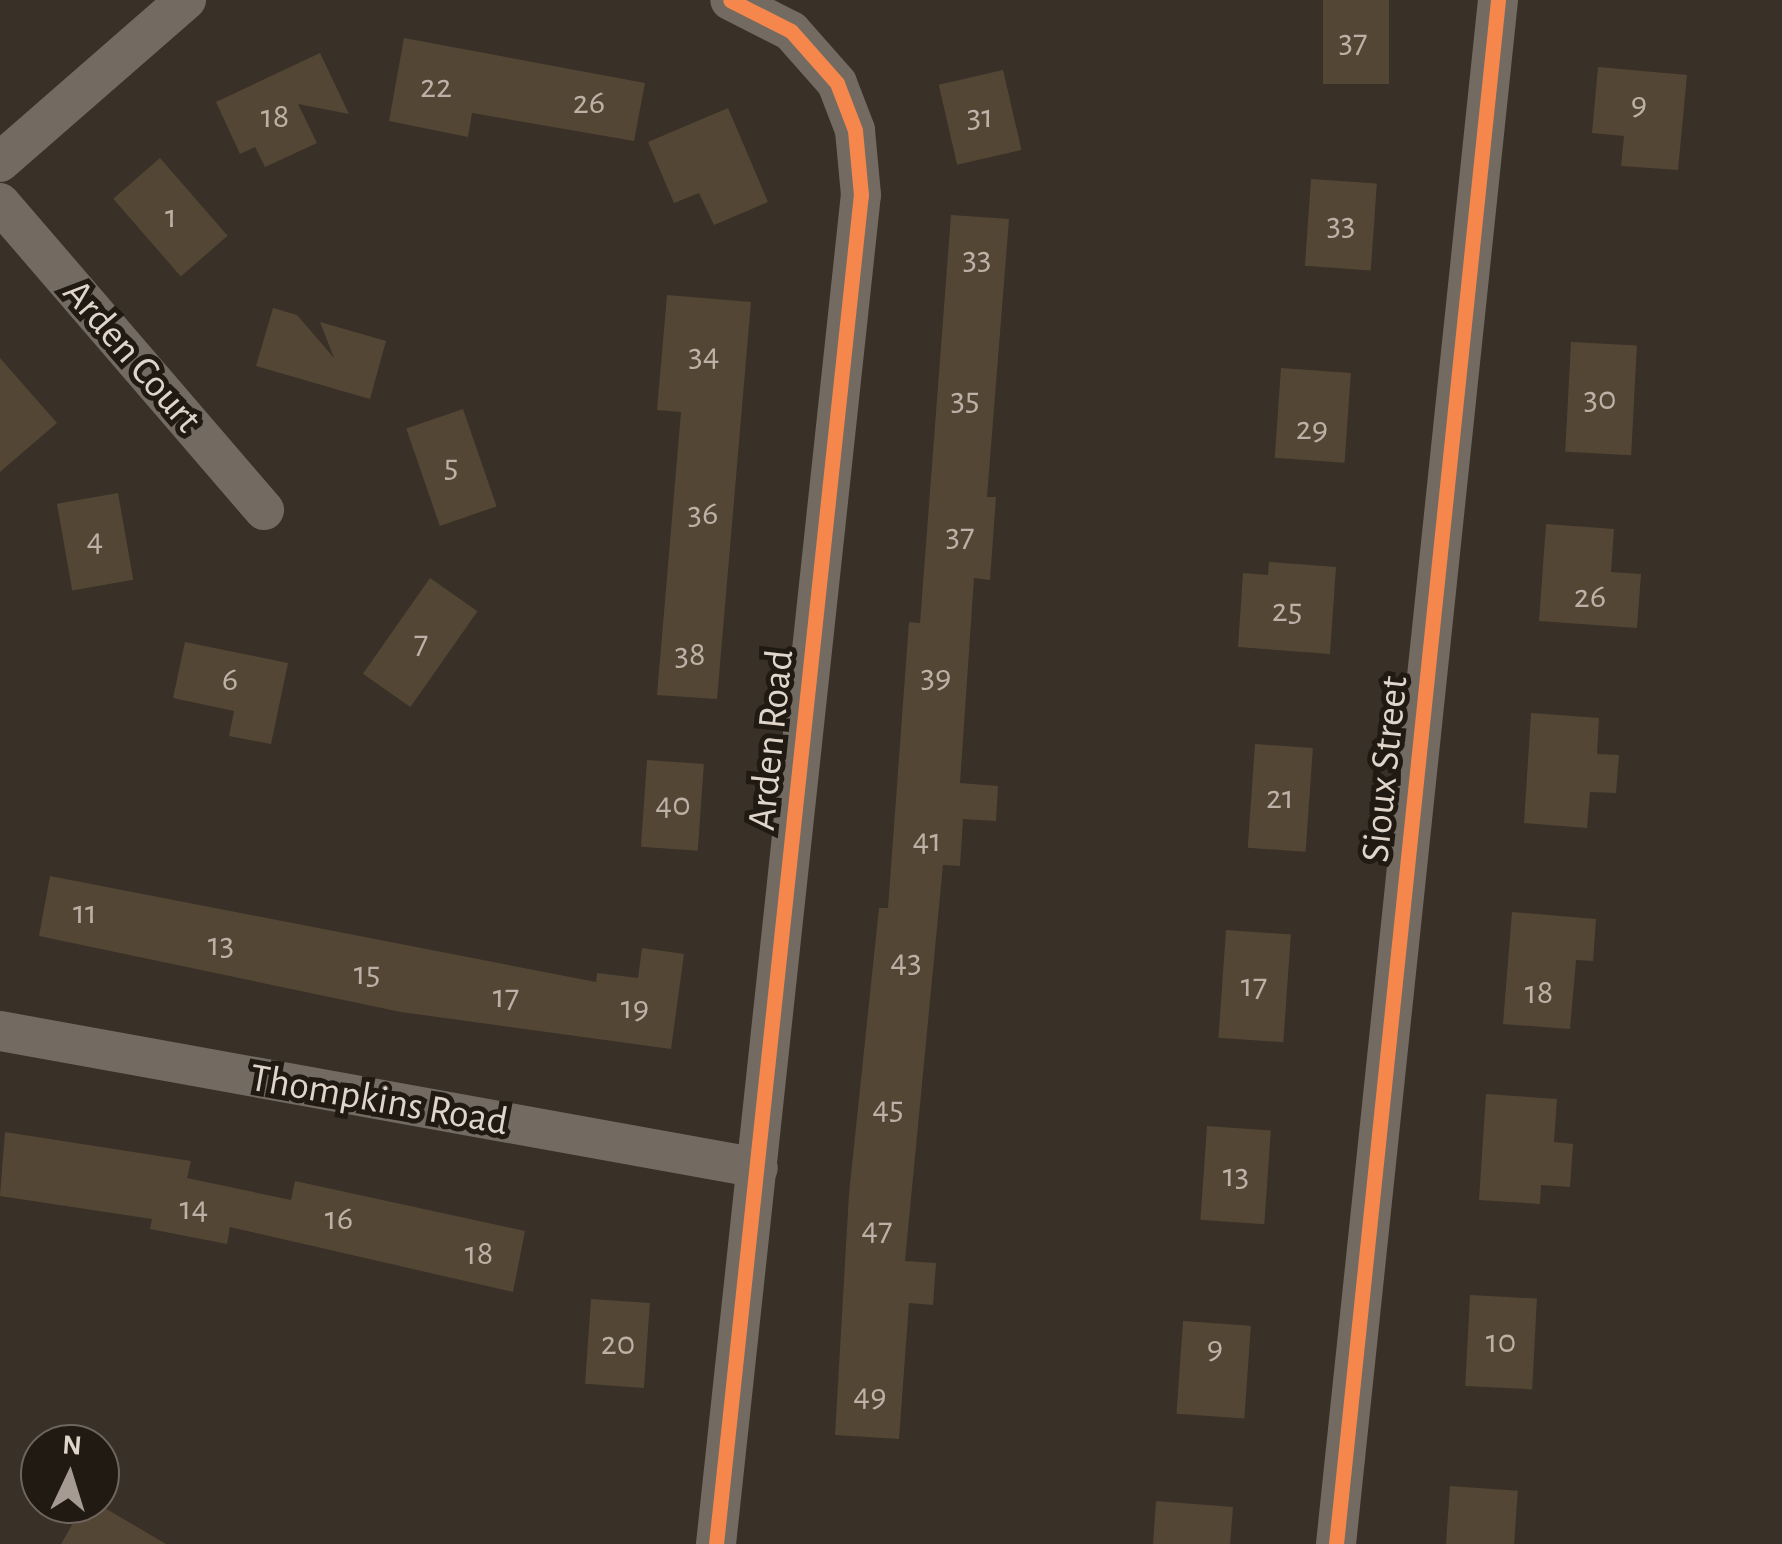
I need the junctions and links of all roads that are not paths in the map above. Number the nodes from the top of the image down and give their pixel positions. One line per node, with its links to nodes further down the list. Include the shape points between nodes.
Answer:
1 (186, 0): 4 (street)
2 (730, 0): 8 (street, Arden Road, via 791,31 837,83 856,130 861,195)
3 (1498, 0): 10 (street, Sioux Street)
4 (0, 162)
5 (0, 203): 6 (street, Arden Court)
6 (264, 510)
7 (0, 1031): 8 (street, Thompkins Road)
8 (758, 1168): 9 (street, Arden Road)
9 (716, 1544)
10 (1336, 1544)

